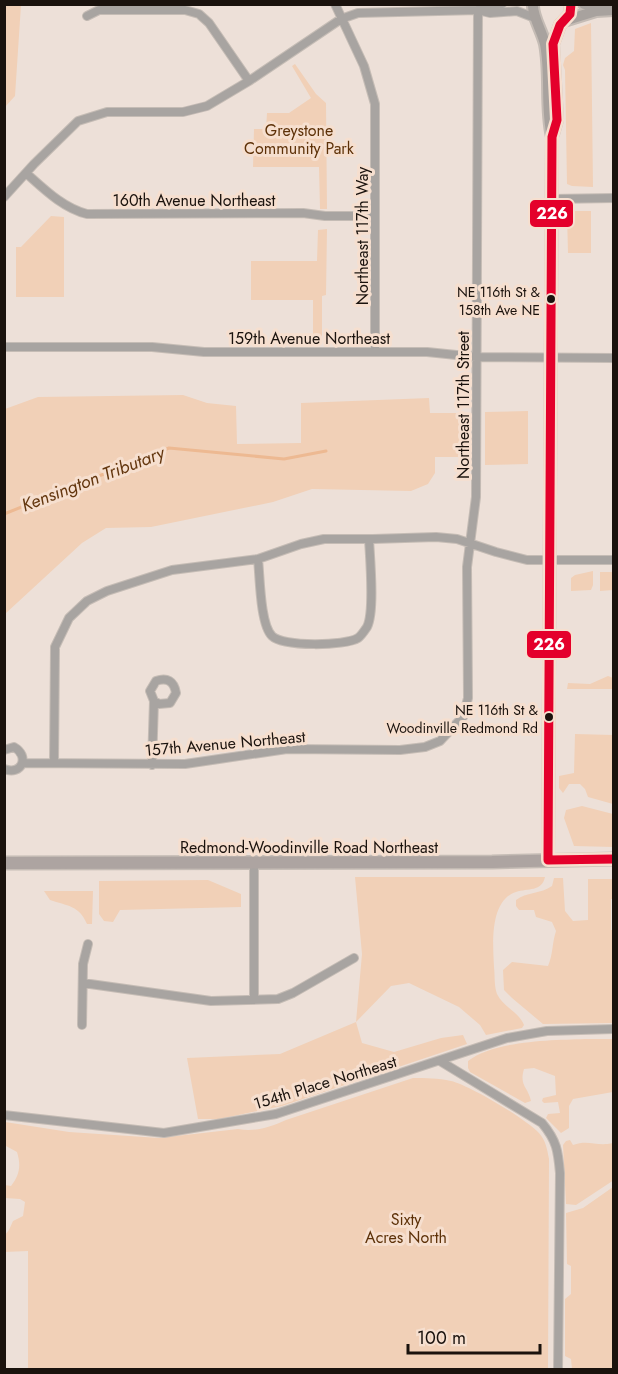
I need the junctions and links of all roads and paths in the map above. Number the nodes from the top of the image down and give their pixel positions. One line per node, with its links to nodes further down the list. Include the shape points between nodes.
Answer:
1 (335, 4): 10 (street, Northeast 117th Way)
2 (502, 4): 7 (street)
3 (533, 4): 11 (street)
4 (571, 4): 12 (street)
5 (584, 4): 6 (street)
6 (599, 4)
7 (478, 10): 10 (street, via 358,14); 11 (street, via 517,11); 22 (street, Northeast 117th Street)
8 (614, 10): 12 (street)
9 (87, 16): 13 (street, via 99,10 185,10 199,14)
10 (341, 19): 13 (street); 19 (street, Northeast 117th Way, via 364,66 375,104)
11 (536, 20): 12 (street, via 549,27); 14 (street, via 546,53)
12 (564, 22): 14 (street, via 553,44 557,120)
13 (249, 81): 15 (street, via 207,106 183,112 107,112 78,121)
14 (552, 137): 18 (street)
15 (26, 173): 16 (street); 19 (street, 160th Avenue Northeast, via 54,197 87,214)
16 (4, 197)
17 (614, 198): 18 (street)
18 (552, 199): 23 (street)
19 (375, 216): 21 (street, Northeast 117th Way)
20 (4, 347): 21 (street, 159th Avenue Northeast)
21 (375, 351): 22 (street, 159th Avenue Northeast, via 427,351)
22 (476, 357): 23 (street, 159th Avenue Northeast); 26 (street, Northeast 117th Street, via 476,497)
23 (551, 358): 24 (street, 159th Avenue Northeast); 28 (street)
24 (614, 358)
25 (369, 540): 26 (street, via 436,537); 27 (street, via 324,539); 27 (street, via 368,626 359,638 343,642 284,642 272,636 264,618)
26 (469, 542): 28 (street, via 527,560); 31 (street, Northeast 117th Street, via 468,698 463,717)
27 (258, 559): 34 (street, via 172,570 144,578 87,601 69,618 55,647)
28 (551, 560): 29 (street); 37 (street)
29 (614, 560)
30 (154, 701): 35 (street)
31 (456, 724): 35 (street, 157th Avenue Northeast, via 440,741 425,747 287,749)
32 (4, 750): 33 (street, via 20,750)
33 (23, 763): 34 (street, 157th Avenue Northeast); 36 (street, 157th Avenue Northeast, via 13,771)
34 (54, 763): 35 (street, 157th Avenue Northeast)
35 (152, 765)
36 (4, 769)
37 (548, 860): 38 (main road, Redmond-Woodinville Road Northeast); 40 (main road, Redmond-Woodinville Road Northeast)
38 (614, 860)
39 (4, 863): 40 (main road, Redmond-Woodinville Road Northeast)
40 (254, 864): 44 (street)
41 (88, 944): 43 (street)
42 (354, 958): 44 (street, via 293,993 278,999)
43 (82, 982): 44 (street, via 211,1001); 45 (street)
44 (254, 1000)
45 (82, 1025)
46 (614, 1029): 47 (street, 154th Place Northeast, via 547,1031 507,1038)
47 (440, 1061): 48 (street, 154th Place Northeast, via 276,1114 164,1133); 49 (street, via 542,1123 553,1136 560,1173)
48 (4, 1115)
49 (558, 1370)

